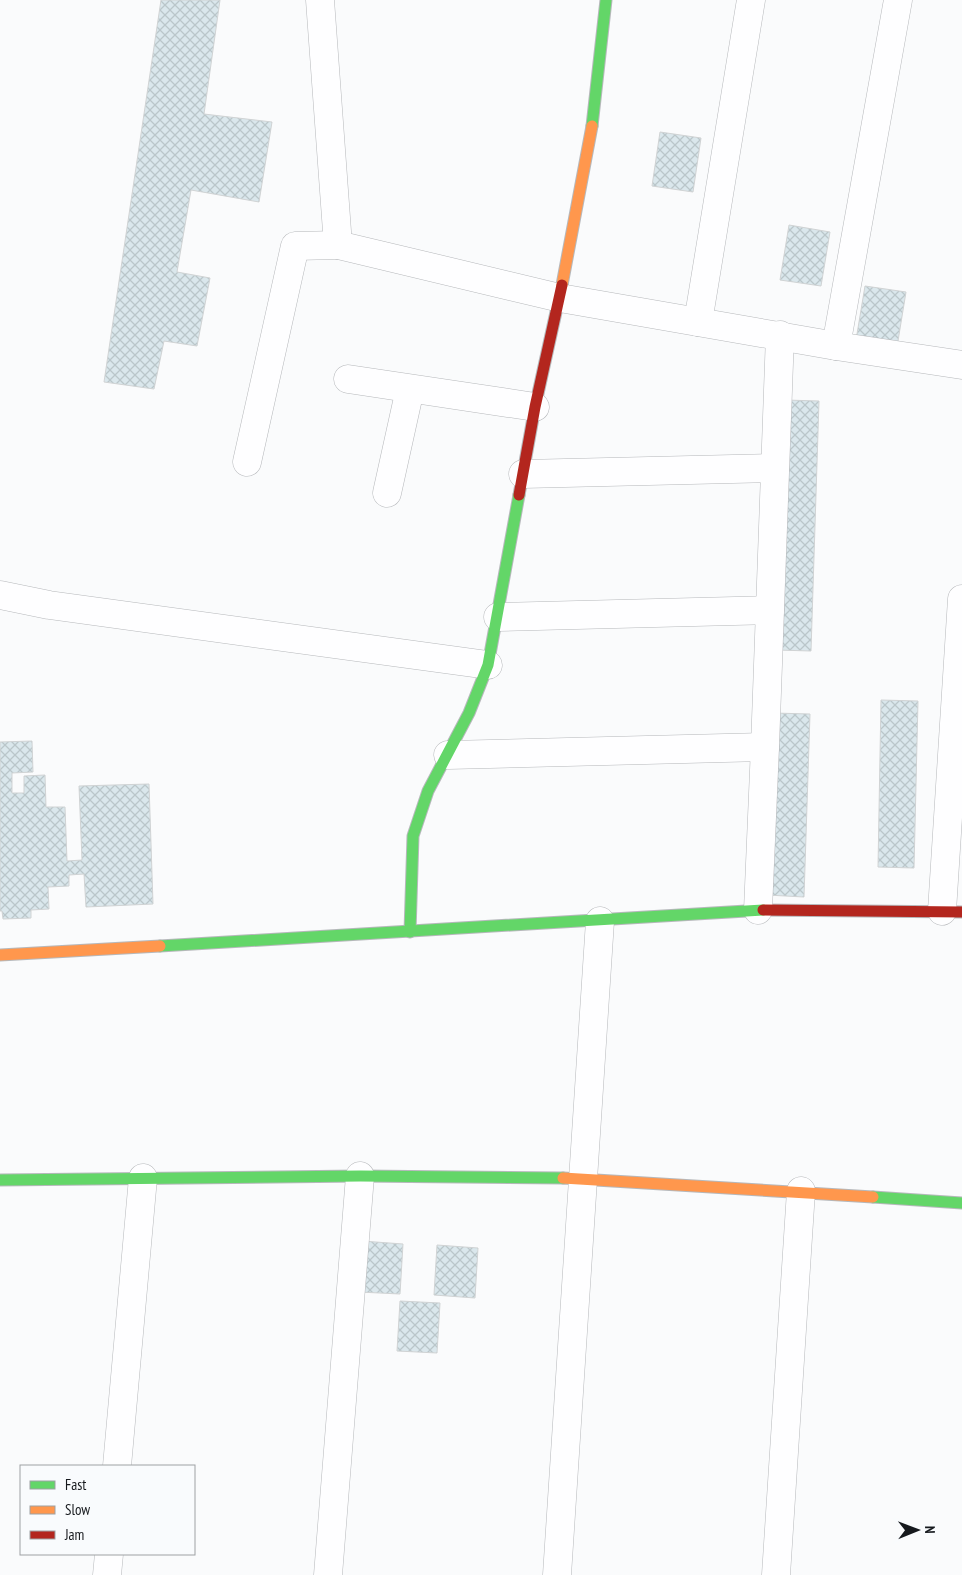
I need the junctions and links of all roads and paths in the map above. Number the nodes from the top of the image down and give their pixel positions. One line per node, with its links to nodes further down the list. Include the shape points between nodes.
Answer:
1 (320, 0): 5 (street)
2 (606, 0): 6 (street, via 593,118)
3 (751, 0): 7 (street)
4 (898, 0): 9 (street)
5 (338, 245): 6 (street); 14 (street, via 295,246)
6 (560, 298): 7 (street); 13 (street)
7 (698, 322): 8 (street)
8 (780, 335): 9 (street); 15 (street)
9 (836, 346): 10 (street)
10 (962, 366)
11 (348, 379): 12 (street)
12 (410, 388): 13 (street); 17 (street)
13 (535, 407): 16 (street)
14 (247, 462)
15 (775, 468): 16 (street); 20 (street)
16 (523, 474): 21 (street)
17 (387, 494)
18 (0, 595): 22 (street, via 49,605)
19 (962, 599): 26 (street)
20 (770, 610): 21 (street); 23 (street)
21 (498, 617): 22 (street)
22 (488, 664): 24 (street)
23 (765, 747): 24 (street); 25 (street)
24 (448, 755): 28 (street, via 428,791 413,836)
25 (758, 910): 26 (street); 27 (street)
26 (952, 912)
27 (600, 921): 28 (street); 32 (street)
28 (410, 932): 29 (street)
29 (0, 955)
30 (360, 1176): 31 (street); 32 (street); 39 (street)
31 (143, 1178): 33 (street); 36 (street)
32 (583, 1178): 34 (street); 40 (street)
33 (0, 1180)
34 (801, 1191): 35 (street); 41 (street)
35 (962, 1203)
36 (117, 1465)
37 (109, 1555): 38 (street)
38 (107, 1575)
39 (328, 1575)
40 (557, 1575)
41 (776, 1575)

